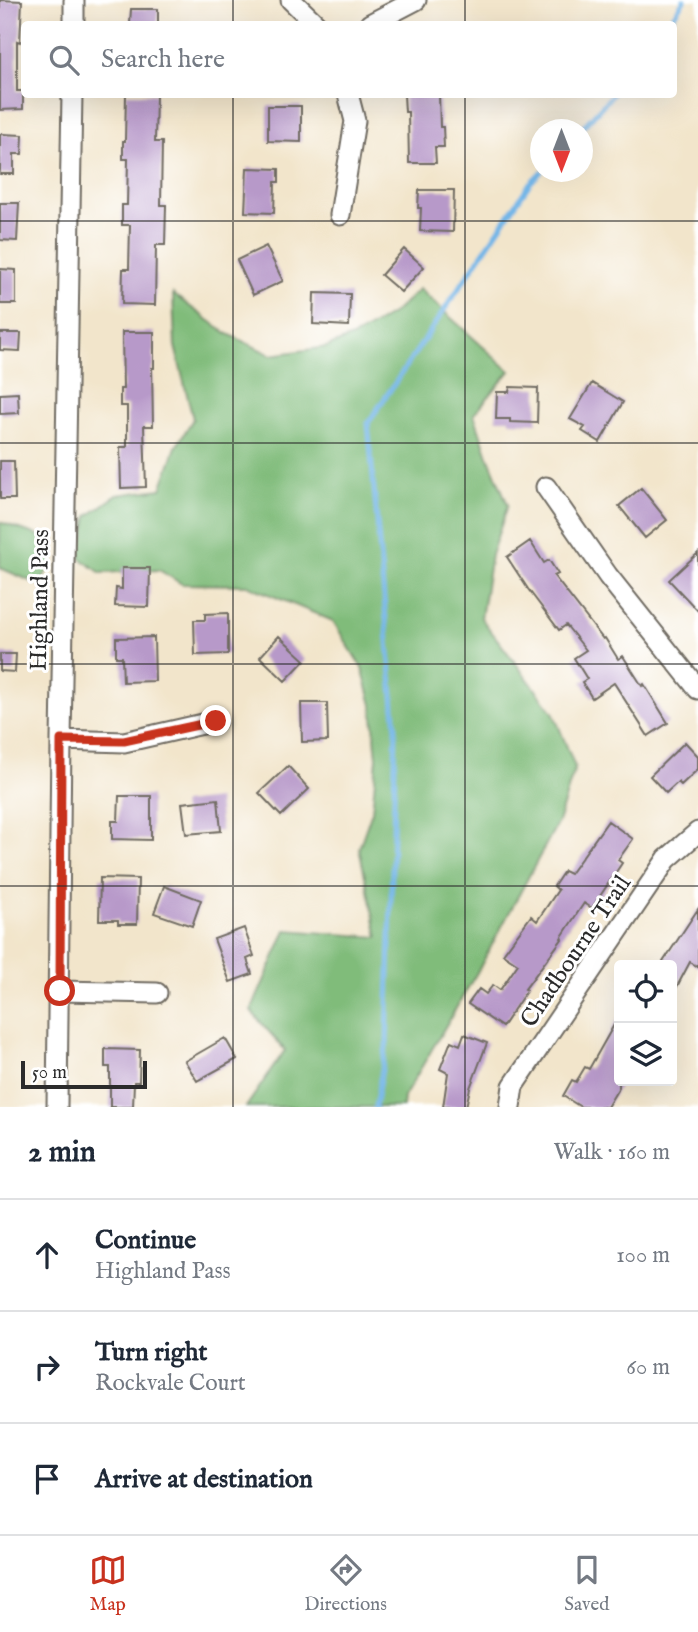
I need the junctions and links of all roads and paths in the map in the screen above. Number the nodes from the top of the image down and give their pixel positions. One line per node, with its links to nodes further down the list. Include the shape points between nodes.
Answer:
1 (74, 0): 4 (street)
2 (291, 0): 5 (street)
3 (415, 0): 6 (street)
4 (74, 21)
5 (313, 21)
6 (376, 21)
7 (72, 98): 13 (street, Highland Pass)
8 (349, 98): 9 (street, via 355,121)
9 (340, 215)
10 (546, 487): 11 (street, via 608,576)
11 (698, 689)
12 (216, 721): 13 (street, via 124,741)
13 (61, 740): 15 (street, Highland Pass)
14 (698, 832): 18 (street, Chadbourne Trail, via 667,859 513,1086)
15 (60, 991): 16 (street); 17 (street, Highland Pass)
16 (157, 993)
17 (57, 1107)
18 (510, 1107)

